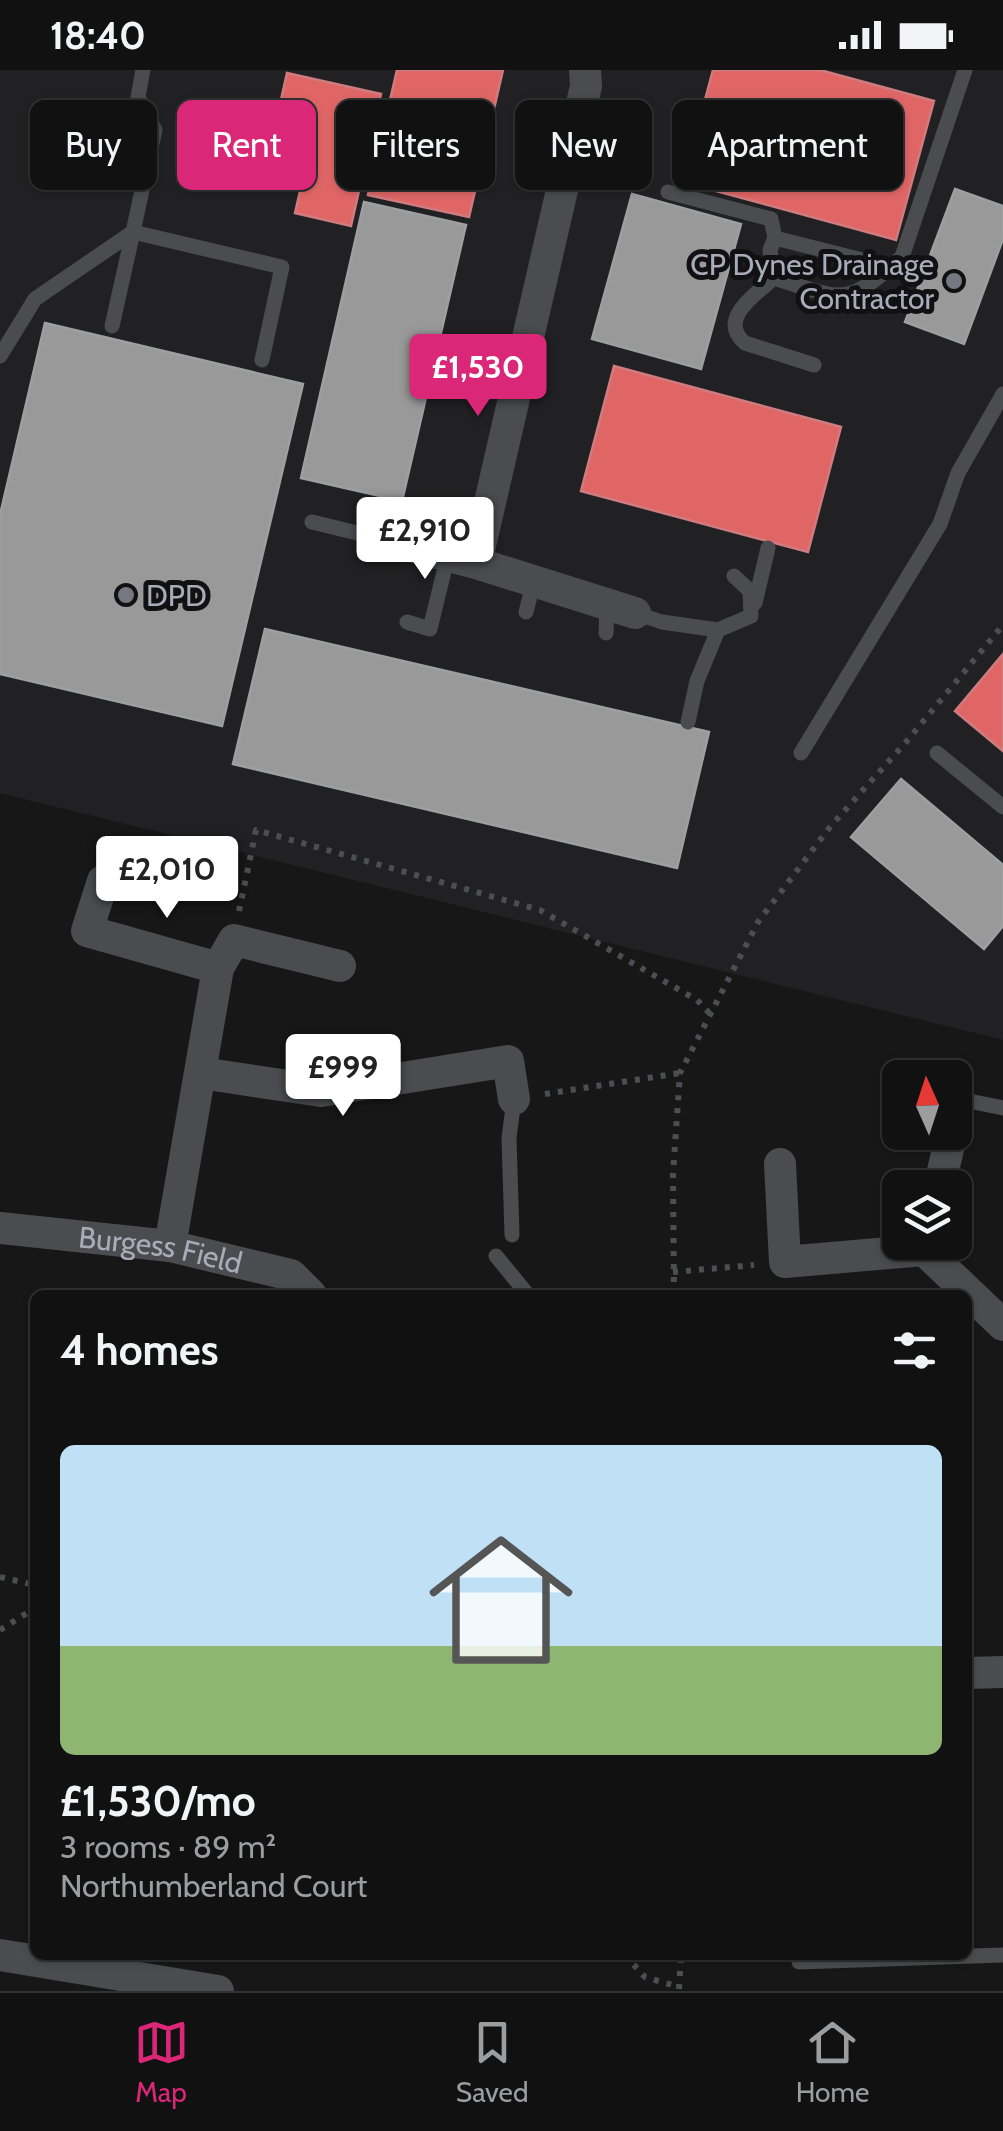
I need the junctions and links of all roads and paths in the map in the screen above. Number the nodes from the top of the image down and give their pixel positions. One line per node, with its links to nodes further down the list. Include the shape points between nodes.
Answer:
1 (144, 70): 5 (lane, via 138,96 155,130)
2 (584, 70): 17 (street, via 586,86)
3 (965, 70): 7 (lane, via 902,257)
4 (668, 192): 6 (lane, via 770,218)
5 (133, 232): 9 (lane); 10 (lane, via 35,300); 11 (lane, via 282,267)
6 (775, 238): 7 (lane); 8 (lane)
7 (890, 268): 8 (lane, via 863,290 838,298)
8 (774, 278): 12 (lane, via 737,313 737,336)
9 (112, 326)
10 (0, 356)
11 (262, 360)
12 (814, 365)
13 (1003, 394): 25 (lane, via 958,473 940,524)
14 (312, 522): 15 (lane)
15 (390, 541): 17 (street)
16 (768, 548): 19 (lane)
17 (462, 559): 20 (street, via 530,597); 21 (lane, via 430,629)
18 (734, 576): 19 (lane, via 750,591)
19 (751, 616): 23 (lane)
20 (616, 617): 23 (lane)
21 (408, 622)
22 (1003, 624): 31 (path, via 830,826 758,922)
23 (718, 630): 24 (lane)
24 (688, 722)
25 (800, 753)
26 (937, 754): 27 (lane)
27 (1003, 807)
28 (103, 881): 29 (street, via 88,931)
29 (226, 954): 30 (street); 31 (path, via 256,830 540,910 697,1000); 32 (street)
30 (340, 966)
31 (711, 1015): 33 (path)
32 (202, 1073): 34 (street, via 321,1091 508,1061); 40 (street)
33 (680, 1073): 34 (path); 45 (path)
34 (514, 1099): 39 (lane)
35 (972, 1108): 36 (lane)
36 (1003, 1108)
37 (780, 1164): 44 (street)
38 (0, 1228): 40 (street, Burgess Field)
39 (512, 1236)
40 (170, 1246): 46 (street, Burgess Field, via 291,1275)
41 (882, 1251): 44 (street)
42 (496, 1256): 47 (lane)
43 (939, 1260): 49 (street)
44 (786, 1262): 45 (path)
45 (673, 1272): 48 (path)
46 (306, 1290)
47 (524, 1290)
48 (674, 1290)
49 (968, 1290)
50 (972, 1294): 51 (street)
51 (1003, 1325)
52 (0, 1577): 53 (path)
53 (30, 1584)
54 (30, 1611): 55 (path)
55 (0, 1630)
56 (1003, 1672): 57 (street)
57 (972, 1673)
58 (0, 1955): 66 (street)
59 (1003, 1956): 60 (lane)
60 (972, 1957)
61 (630, 1960): 67 (path, via 645,1977)
62 (681, 1960): 67 (path)
63 (866, 1960): 64 (lane)
64 (798, 1962)
65 (111, 1964): 66 (street); 68 (street)
66 (54, 1978)
67 (679, 1989)
68 (218, 1991)

